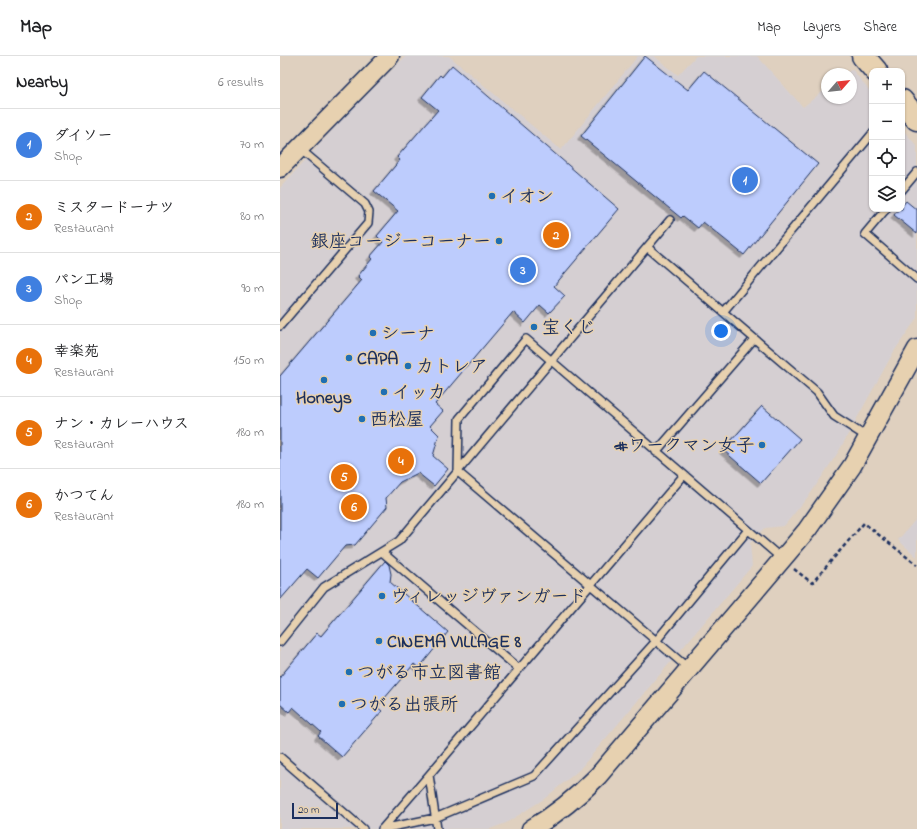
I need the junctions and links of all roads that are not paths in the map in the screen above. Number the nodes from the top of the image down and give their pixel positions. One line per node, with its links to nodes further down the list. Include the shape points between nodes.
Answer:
1 (390, 56): 7 (street)
2 (863, 56): 3 (highway)
3 (873, 68)
4 (904, 104): 5 (highway)
5 (917, 119)
6 (869, 138): 15 (lane)
7 (300, 149): 8 (street); 16 (lane, via 365,204 369,212 368,223)
8 (280, 168)
9 (917, 172): 10 (lane)
10 (905, 186)
11 (883, 212): 14 (lane, via 865,234)
12 (670, 220): 13 (lane)
13 (647, 247): 15 (lane); 19 (lane)
14 (917, 279)
15 (723, 312): 17 (lane)
16 (280, 326)
17 (754, 339): 20 (lane, via 817,392 834,416); 21 (lane)
18 (917, 349): 20 (street)
19 (552, 362): 21 (lane); 22 (lane); 22 (lane, via 526,340 522,344 459,419)
20 (868, 438): 26 (street, via 852,466 807,530)
21 (656, 452): 23 (lane)
22 (458, 472): 25 (lane, via 399,540); 27 (lane)
23 (684, 475): 24 (lane); 27 (lane)
24 (748, 530): 26 (lane); 28 (lane)
25 (382, 552): 29 (lane, via 324,586); 30 (lane)
26 (781, 558): 31 (street)
27 (590, 585): 28 (lane); 30 (lane)
28 (656, 641): 31 (lane); 34 (lane, via 534,776)
29 (280, 642)
30 (519, 669): 33 (lane)
31 (690, 670): 38 (street, via 598,776 576,798)
32 (280, 757): 35 (lane)
33 (430, 775): 34 (lane); 36 (lane)
34 (435, 818): 36 (lane); 37 (lane)
35 (363, 829)
36 (382, 829)
37 (437, 829)
38 (531, 829)

